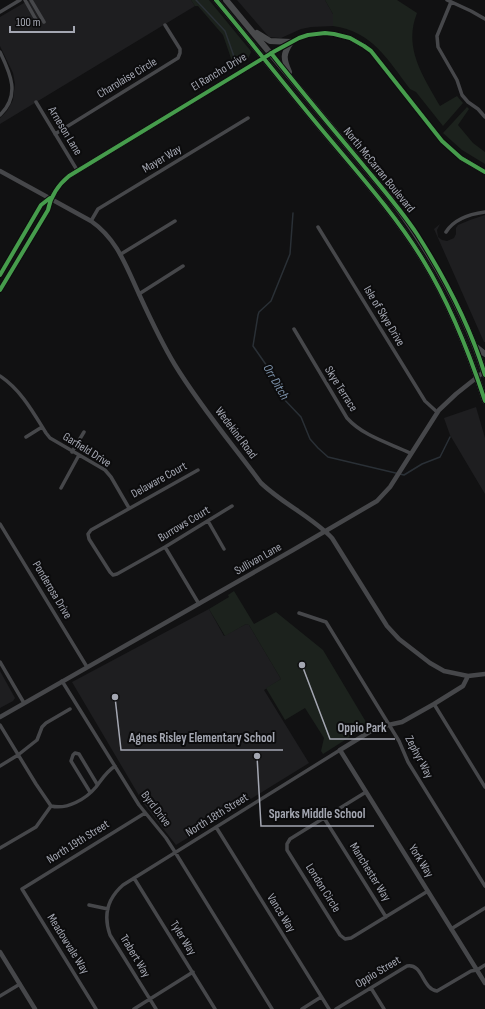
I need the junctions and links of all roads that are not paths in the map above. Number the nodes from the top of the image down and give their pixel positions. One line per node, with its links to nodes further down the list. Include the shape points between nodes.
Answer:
1 (20, 0): 7 (street)
2 (25, 0): 11 (street)
3 (31, 0): 9 (street)
4 (216, 0): 16 (main road, North McCarran Boulevard)
5 (226, 0): 12 (main road, North McCarran Boulevard)
6 (449, 1): 8 (street); 20 (street, via 437,36 438,47 462,95)
7 (0, 12)
8 (485, 19)
9 (44, 22)
10 (165, 25): 22 (street, Charolaise Circle, via 180,49 178,58)
11 (39, 26)
12 (250, 29): 13 (main road, via 270,41); 15 (main road, North McCarran Boulevard)
13 (291, 42): 15 (main road, El Rancho Drive); 17 (main road, via 284,60); 25 (main road, El Rancho Drive, via 308,35 325,33 346,37 364,46 377,57 442,141 461,158)
14 (0, 52): 19 (street, via 12,84 12,94)
15 (270, 53): 16 (main road, El Rancho Drive); 17 (main road, North McCarran Boulevard)
16 (264, 57): 23 (main road, El Rancho Drive); 42 (main road, North McCarran Boulevard, via 407,234 449,308)
17 (292, 79): 38 (main road, North McCarran Boulevard, via 391,199 416,234 444,279)
18 (36, 102): 22 (street, Arneson Lane)
19 (0, 115)
20 (485, 117)
21 (248, 118): 28 (street, Mayer Way, via 98,209)
22 (55, 134): 23 (street, Arneson Lane)
23 (77, 170): 26 (main road, El Rancho Drive, via 61,182)
24 (0, 171): 26 (street, Wedekind Road)
25 (485, 172)
26 (50, 198): 28 (street, Wedekind Road); 34 (main road, El Rancho Drive, via 41,205); 35 (main road, El Rancho Drive, via 48,210)
27 (485, 212): 31 (street, via 454,222)
28 (91, 222): 32 (street, Wedekind Road, via 104,231)
29 (174, 222): 32 (street)
30 (318, 227): 44 (street, Isle of Skye Drive, via 425,402)
31 (446, 232)
32 (121, 254): 36 (street, Wedekind Road)
33 (183, 266): 36 (street)
34 (0, 275)
35 (0, 290)
36 (139, 294): 57 (street, Wedekind Road, via 179,372 261,483)
37 (294, 329): 49 (street, Skye Terrace, via 351,423)
38 (474, 345): 39 (main road); 40 (main road, North McCarran Boulevard)
39 (485, 354)
40 (485, 373): 42 (street, Sullivan Lane)
41 (0, 376): 45 (street, Garfield Drive, via 22,396)
42 (477, 377): 43 (main road, North McCarran Boulevard); 44 (street, Sullivan Lane)
43 (485, 401)
44 (437, 412): 49 (street, Sullivan Lane)
45 (42, 427): 47 (street); 48 (street, Garfield Drive, via 50,438)
46 (84, 432): 48 (street)
47 (26, 437)
48 (72, 452): 50 (street, Garfield Drive)
49 (410, 453): 57 (street, Sullivan Lane, via 390,487 377,501)
50 (79, 456): 52 (street); 54 (street, Garfield Drive, via 108,474)
51 (198, 470): 54 (street, Delaware Court)
52 (61, 488)
53 (232, 506): 55 (street, Burrows Court)
54 (129, 508): 60 (street, Delaware Court, via 91,530 88,534 89,539 113,575)
55 (208, 521): 58 (street, Burrows Court); 59 (street)
56 (0, 524): 64 (street, Ponderosa Drive)
57 (326, 531): 61 (street, Sullivan Lane); 66 (street, Wedekind Road, via 392,633 437,667)
58 (165, 547): 60 (street, Burrows Court); 61 (street)
59 (224, 549)
60 (146, 557)
61 (199, 604): 64 (street, Sullivan Lane)
62 (299, 612): 73 (street, Zephyr Way, via 326,622)
63 (0, 662): 68 (street)
64 (87, 667): 67 (street, Sullivan Lane)
65 (485, 674): 66 (street, Wedekind Road)
66 (468, 676): 69 (street, North 18th Street, via 463,686)
67 (62, 681): 68 (street, Sullivan Lane); 77 (street, Byrd Drive)
68 (24, 703): 71 (street, Sullivan Lane)
69 (434, 704): 73 (street, North 18th Street, via 402,722); 79 (street)
70 (70, 709): 75 (street, via 46,723 37,740)
71 (0, 717)
72 (0, 725): 75 (street)
73 (389, 725): 74 (street, North 18th Street, via 371,731); 89 (street, Zephyr Way, via 408,762)
74 (340, 750): 81 (street, York Way); 85 (street, North 18th Street)
75 (18, 755): 76 (street); 82 (street)
76 (0, 766)
77 (115, 766): 78 (street); 83 (street, Byrd Drive)
78 (97, 784): 80 (street); 80 (street, via 79,754 75,753 71,761)
79 (485, 787)
80 (90, 792): 82 (street, via 62,808)
81 (366, 792): 84 (street, London Circle); 91 (street, York Way)
82 (51, 806): 86 (street, via 36,827)
83 (145, 813): 87 (street, Byrd Drive); 90 (street, North 19th Street)
84 (324, 818): 95 (street, Manchester Way); 95 (street, London Circle, via 290,840 287,847 340,935 345,939 351,938)
85 (216, 827): 87 (street, North 18th Street); 105 (street, Vance Way)
86 (0, 848)
87 (175, 852): 88 (street, North 18th Street); 112 (street, Byrd Drive)
88 (134, 878): 94 (street, North 18th Street, via 118,889); 100 (street, Tyler Way)
89 (485, 886)
90 (22, 889): 108 (street, Meadowvale Way)
91 (428, 891): 95 (street, London Circle); 96 (street, York Way)
92 (89, 905): 94 (street)
93 (485, 908): 96 (street)
94 (108, 909): 106 (street, Trabert Way, via 110,935)
95 (386, 917)
96 (451, 929): 99 (street, York Way)
97 (0, 952): 102 (street)
98 (485, 965): 99 (street, Oppio Street)
99 (477, 970): 101 (street, York Way); 103 (street, Oppio Street, via 440,990 434,990 429,988 416,967 410,965)
100 (192, 972): 106 (street); 111 (street, Tyler Way)
101 (485, 983)
102 (20, 984): 104 (street); 107 (street)
103 (371, 988): 115 (street, Oppio Street); 116 (street)
104 (0, 996)
105 (321, 997): 113 (street); 114 (street, Vance Way)
106 (150, 999): 109 (street); 110 (street, Trabert Way)
107 (35, 1009)
108 (96, 1009)
109 (134, 1009)
110 (156, 1009)
111 (215, 1009)
112 (272, 1009)
113 (302, 1009)
114 (329, 1009)
115 (336, 1009)
116 (384, 1009)

